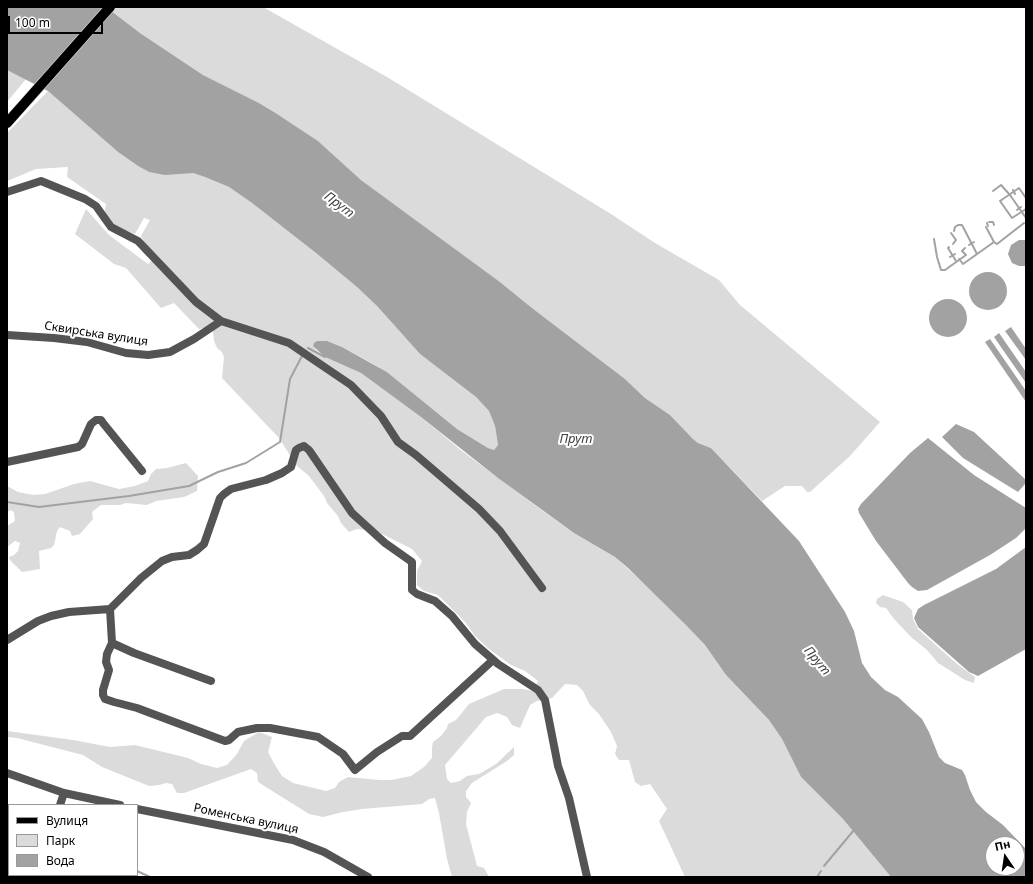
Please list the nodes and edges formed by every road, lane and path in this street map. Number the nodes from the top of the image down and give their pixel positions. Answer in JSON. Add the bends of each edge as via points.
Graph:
{"nodes":[{"id":1,"x":110,"y":7,"type":"edge"},
{"id":2,"x":7,"y":123,"type":"edge"},
{"id":3,"x":7,"y":192,"type":"edge"},
{"id":4,"x":221,"y":321,"type":"junction"},
{"id":5,"x":7,"y":334,"type":"edge"},
{"id":6,"x":7,"y":462,"type":"edge"},
{"id":7,"x":142,"y":471,"type":"dead end"},
{"id":8,"x":542,"y":588,"type":"dead end"},
{"id":9,"x":110,"y":609,"type":"junction"},
{"id":10,"x":7,"y":640,"type":"edge"},
{"id":11,"x":112,"y":643,"type":"junction"},
{"id":12,"x":493,"y":660,"type":"junction"},
{"id":13,"x":211,"y":681,"type":"dead end"},
{"id":14,"x":7,"y":773,"type":"edge"},
{"id":15,"x":64,"y":793,"type":"junction"},
{"id":16,"x":60,"y":804,"type":"edge"},
{"id":17,"x":115,"y":804,"type":"edge"},
{"id":18,"x":138,"y":809,"type":"edge"},
{"id":19,"x":368,"y":877,"type":"edge"},
{"id":20,"x":588,"y":877,"type":"edge"}],
"edges":[{"from":1,"to":2,"type":"main road"},
{"from":3,"to":4,"type":"street","via":[[41,181],[85,199],[96,206],[111,227],[138,241],[196,302]]},
{"from":4,"to":5,"type":"street","name":"Сквирська вулиця","via":[[170,352],[148,355],[126,353],[87,342]]},
{"from":4,"to":8,"type":"street","via":[[289,343],[351,385],[381,416],[398,442],[479,509],[500,531]]},
{"from":6,"to":7,"type":"street","via":[[78,447],[96,420],[104,423]]},
{"from":9,"to":10,"type":"street","via":[[51,616]]},
{"from":9,"to":11,"type":"street"},
{"from":9,"to":12,"type":"street","via":[[162,561],[189,555],[204,544],[220,498],[224,494],[231,489],[282,473],[290,467],[296,450],[304,446],[310,450],[352,513],[385,543],[412,562],[412,590],[434,601],[452,616],[475,644]]},
{"from":11,"to":12,"type":"street","via":[[107,654],[108,670],[102,695],[105,698],[225,741],[238,732],[257,728],[318,737],[343,754],[355,770],[402,736],[410,736]]},
{"from":11,"to":13,"type":"street"},
{"from":12,"to":20,"type":"street","via":[[538,690],[545,700],[558,766],[570,798]]},
{"from":14,"to":15,"type":"street"},
{"from":15,"to":16,"type":"street"},
{"from":15,"to":17,"type":"street"},
{"from":18,"to":19,"type":"street","name":"Роменська вулиця","via":[[293,840],[324,852]]}]}
